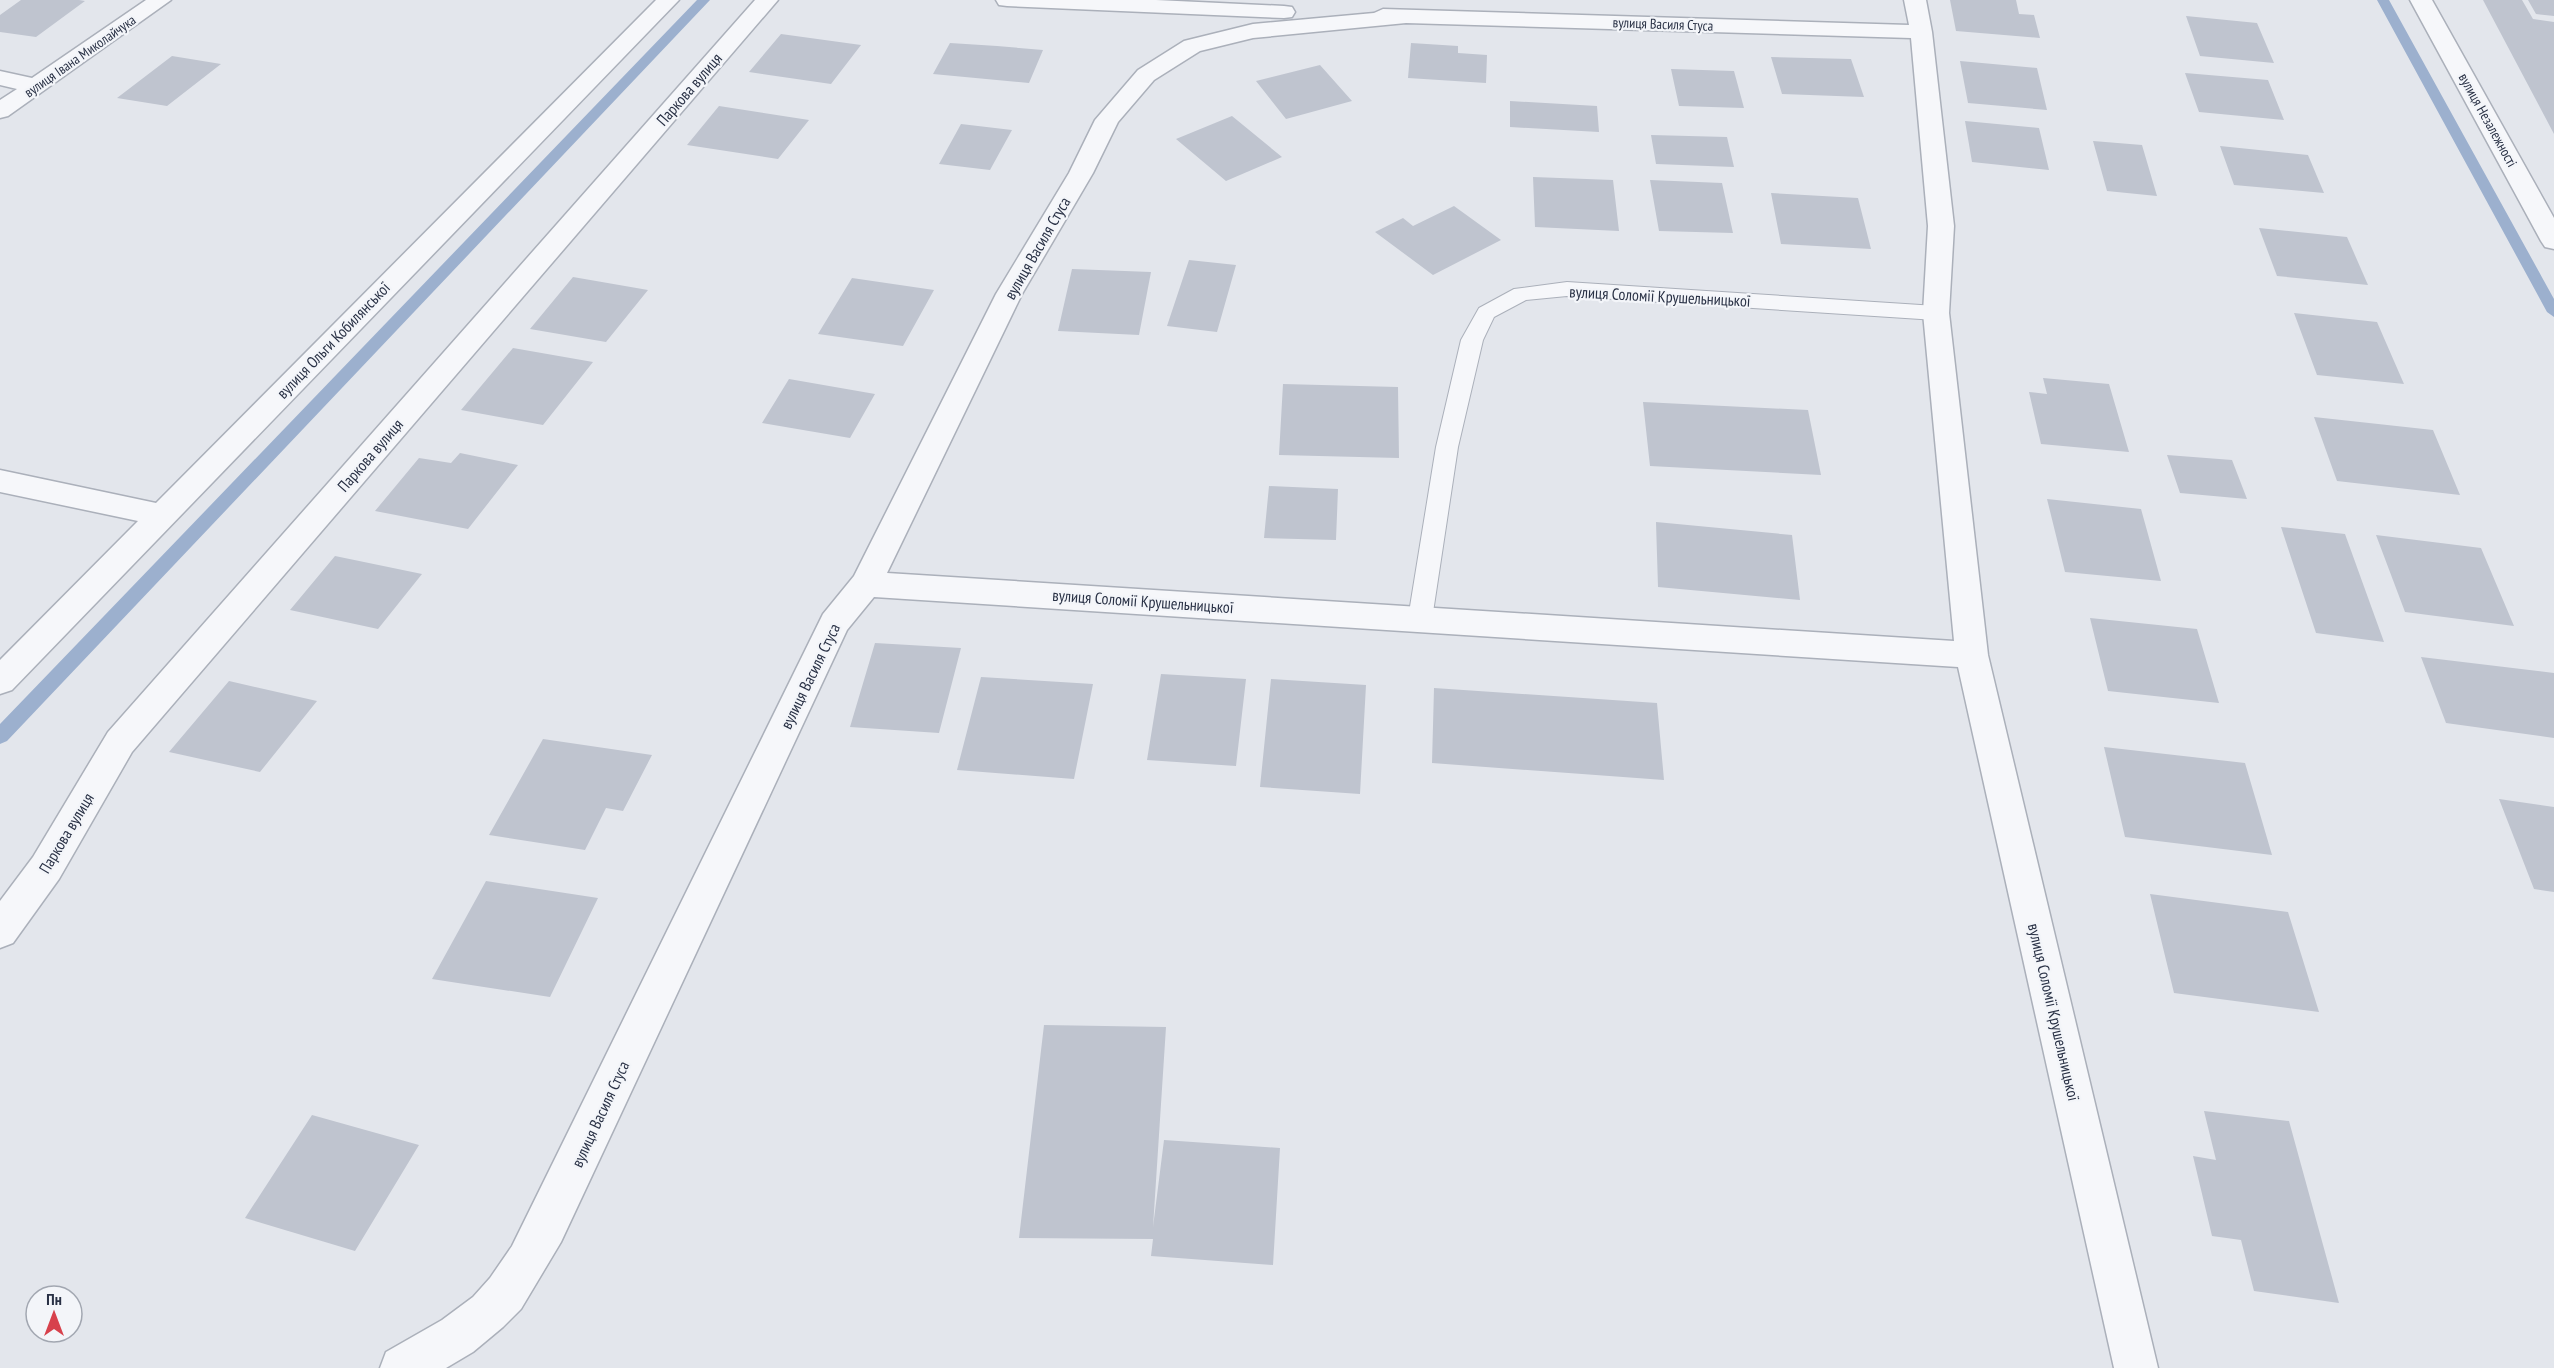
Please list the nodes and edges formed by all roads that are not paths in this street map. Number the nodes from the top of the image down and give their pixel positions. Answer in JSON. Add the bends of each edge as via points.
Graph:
{"nodes":[{"id":1,"x":160,"y":0,"type":"edge"},
{"id":2,"x":668,"y":0,"type":"edge"},
{"id":3,"x":767,"y":0,"type":"edge"},
{"id":4,"x":1007,"y":0,"type":"edge"},
{"id":5,"x":1915,"y":0,"type":"edge"},
{"id":6,"x":2421,"y":0,"type":"edge"},
{"id":7,"x":1405,"y":17,"type":"junction"},
{"id":8,"x":1921,"y":32,"type":"junction"},
{"id":9,"x":0,"y":78,"type":"edge"},
{"id":10,"x":36,"y":86,"type":"junction"},
{"id":11,"x":0,"y":111,"type":"edge"},
{"id":12,"x":2554,"y":241,"type":"edge"},
{"id":13,"x":1936,"y":314,"type":"junction"},
{"id":14,"x":0,"y":481,"type":"edge"},
{"id":15,"x":162,"y":515,"type":"junction"},
{"id":16,"x":866,"y":584,"type":"junction"},
{"id":17,"x":1420,"y":619,"type":"junction"},
{"id":18,"x":1972,"y":655,"type":"junction"},
{"id":19,"x":0,"y":681,"type":"edge"},
{"id":20,"x":0,"y":931,"type":"edge"},
{"id":21,"x":402,"y":1368,"type":"edge"},
{"id":22,"x":2136,"y":1368,"type":"edge"}],
"edges":[{"from":1,"to":10,"type":"street","name":"вулиця Івана Миколайчука"},
{"from":2,"to":15,"type":"street","name":"вулиця Ольги Кобилянської"},
{"from":3,"to":20,"type":"street","name":"Паркова вулиця","via":[[120,742],[46,868]]},
{"from":4,"to":7,"type":"street","name":"вулиця Василя Стуса"},
{"from":5,"to":8,"type":"street","name":"вулиця Соломії Крушельницької"},
{"from":6,"to":12,"type":"street","name":"вулиця Незалежності"},
{"from":7,"to":8,"type":"street","name":"вулиця Василя Стуса"},
{"from":7,"to":16,"type":"street","name":"вулиця Василя Стуса","via":[[1253,31],[1192,46],[1146,75],[1107,120],[1081,173],[1009,294]]},
{"from":8,"to":13,"type":"street","name":"вулиця Соломії Крушельницької","via":[[1941,226]]},
{"from":9,"to":10,"type":"street"},
{"from":10,"to":11,"type":"street","name":"вулиця Івана Миколайчука"},
{"from":13,"to":17,"type":"lane","name":"вулиця Соломії Крушельницької","via":[[1567,289],[1521,294],[1486,313],[1472,340],[1447,447]]},
{"from":13,"to":18,"type":"street","name":"вулиця Соломії Крушельницької"},
{"from":14,"to":15,"type":"street"},
{"from":15,"to":19,"type":"street","name":"вулиця Ольги Кобилянської"},
{"from":16,"to":17,"type":"street","name":"вулиця Соломії Крушельницької"},
{"from":16,"to":21,"type":"street","name":"вулиця Василя Стуса","via":[[834,623],[546,1227],[519,1275],[490,1311],[448,1343]]},
{"from":17,"to":18,"type":"street","name":"вулиця Соломії Крушельницької"},
{"from":18,"to":22,"type":"street","name":"вулиця Соломії Крушельницької"}]}
